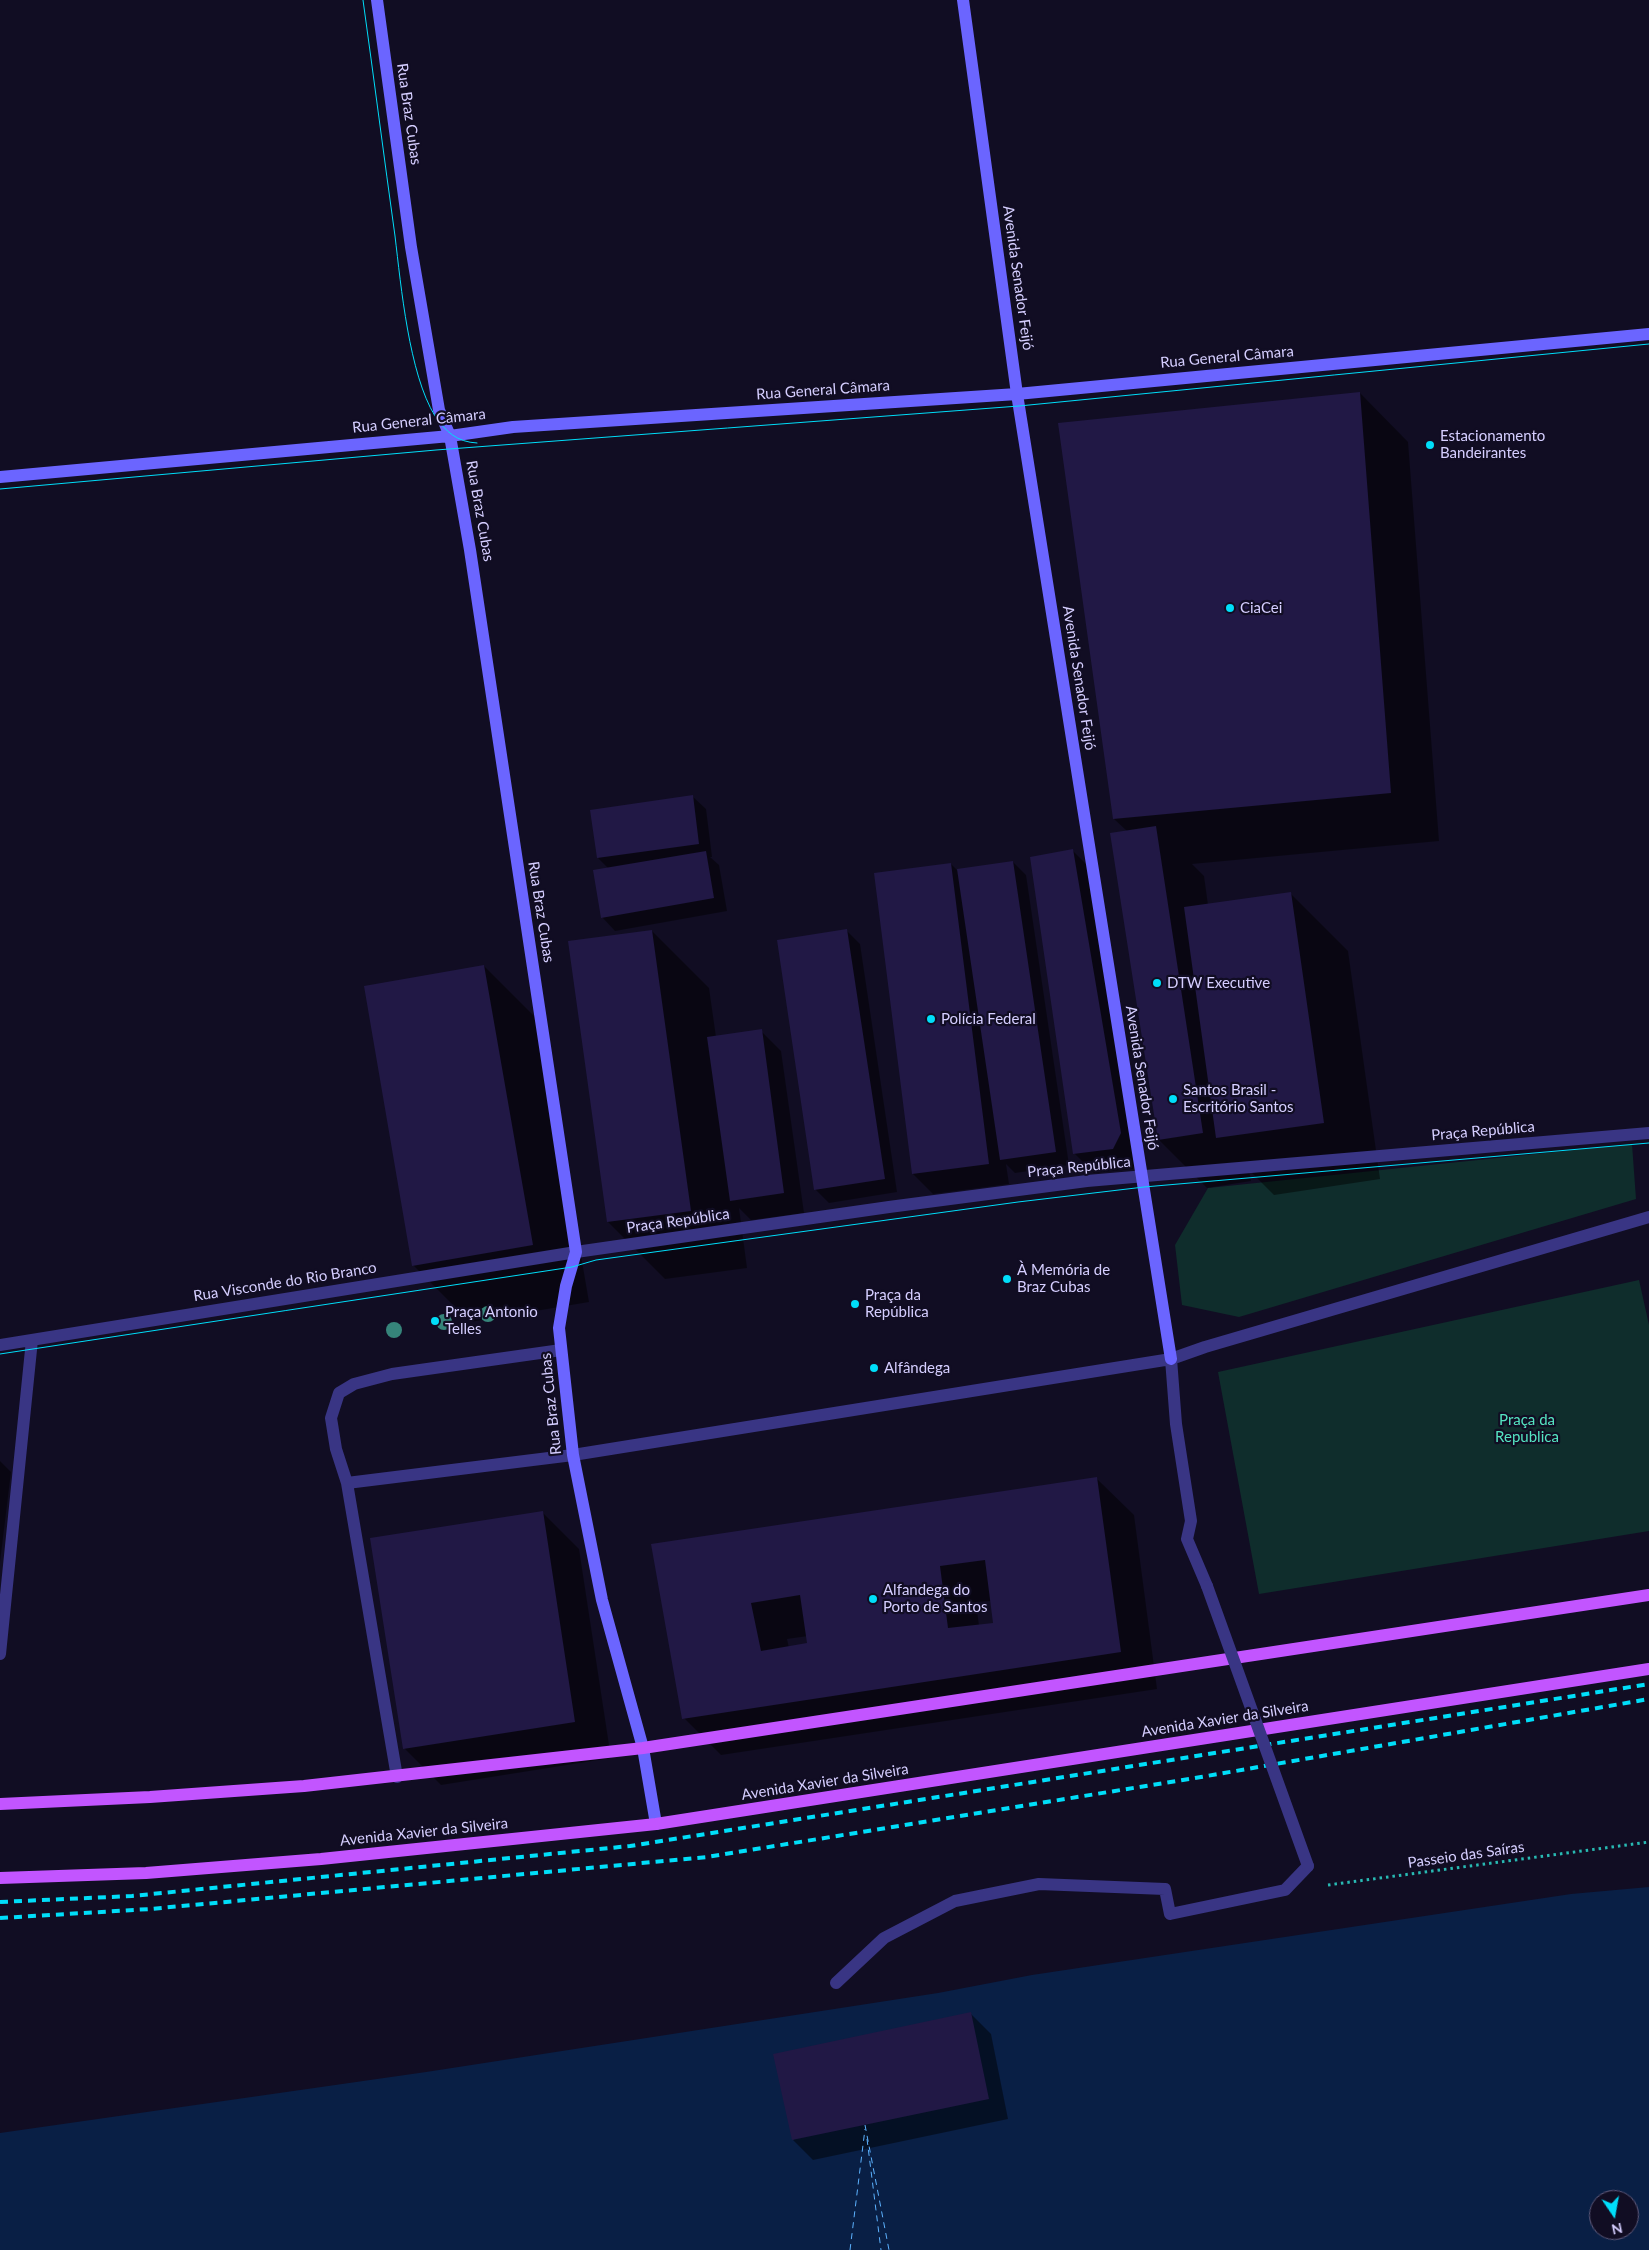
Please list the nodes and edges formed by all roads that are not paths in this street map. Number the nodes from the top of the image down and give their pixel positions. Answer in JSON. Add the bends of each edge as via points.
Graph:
{"nodes":[{"id":1,"x":377,"y":0,"type":"edge"},
{"id":2,"x":963,"y":0,"type":"edge"},
{"id":3,"x":1649,"y":334,"type":"edge"},
{"id":4,"x":1017,"y":394,"type":"junction"},
{"id":5,"x":450,"y":436,"type":"junction"},
{"id":6,"x":0,"y":477,"type":"edge"},
{"id":7,"x":1649,"y":1132,"type":"edge"},
{"id":8,"x":1141,"y":1176,"type":"junction"},
{"id":9,"x":1649,"y":1217,"type":"edge"},
{"id":10,"x":576,"y":1252,"type":"junction"},
{"id":11,"x":32,"y":1340,"type":"junction"},
{"id":12,"x":0,"y":1345,"type":"edge"},
{"id":13,"x":561,"y":1350,"type":"junction"},
{"id":14,"x":1171,"y":1359,"type":"junction"},
{"id":15,"x":573,"y":1455,"type":"junction"},
{"id":16,"x":347,"y":1483,"type":"junction"},
{"id":17,"x":1649,"y":1594,"type":"edge"},
{"id":18,"x":0,"y":1654,"type":"edge"},
{"id":19,"x":1649,"y":1669,"type":"edge"},
{"id":20,"x":643,"y":1748,"type":"junction"},
{"id":21,"x":397,"y":1777,"type":"junction"},
{"id":22,"x":0,"y":1804,"type":"edge"},
{"id":23,"x":656,"y":1824,"type":"junction"},
{"id":24,"x":0,"y":1878,"type":"edge"},
{"id":25,"x":836,"y":1983,"type":"dead end"}],
"edges":[{"from":1,"to":5,"type":"street","name":"Rua Braz Cubas","via":[[410,246],[439,410]]},
{"from":2,"to":4,"type":"street","name":"Avenida Senador Feijó"},
{"from":3,"to":4,"type":"street","name":"Rua General Câmara"},
{"from":4,"to":5,"type":"street","name":"Rua General Câmara","via":[[513,427]]},
{"from":4,"to":8,"type":"street","name":"Avenida Senador Feijó"},
{"from":5,"to":6,"type":"street","name":"Rua General Câmara"},
{"from":5,"to":10,"type":"street","name":"Rua Braz Cubas"},
{"from":7,"to":8,"type":"street","name":"Praça República"},
{"from":8,"to":10,"type":"street","name":"Praça República","via":[[899,1206]]},
{"from":8,"to":14,"type":"street","name":"Avenida Senador Feijó"},
{"from":9,"to":14,"type":"street"},
{"from":10,"to":11,"type":"street","name":"Rua Visconde do Rio Branco"},
{"from":10,"to":13,"type":"street","name":"Rua Braz Cubas","via":[[562,1306]]},
{"from":11,"to":12,"type":"street","name":"Rua Visconde do Rio Branco"},
{"from":11,"to":18,"type":"street"},
{"from":13,"to":15,"type":"street","name":"Rua Braz Cubas"},
{"from":13,"to":16,"type":"street","via":[[392,1374],[354,1384],[339,1393],[331,1418],[336,1449]]},
{"from":14,"to":15,"type":"street"},
{"from":14,"to":25,"type":"street","bridge":true,"via":[[1176,1424],[1192,1521],[1187,1539],[1308,1866],[1285,1890],[1170,1914],[1165,1889],[1038,1884],[955,1901],[884,1938]]},
{"from":15,"to":16,"type":"street"},
{"from":15,"to":20,"type":"street","name":"Rua Braz Cubas","via":[[602,1600]]},
{"from":16,"to":21,"type":"street"},
{"from":17,"to":20,"type":"main road"},
{"from":19,"to":23,"type":"main road","name":"Avenida Xavier da Silveira"},
{"from":20,"to":21,"type":"main road"},
{"from":20,"to":23,"type":"street","name":"Rua Braz Cubas"},
{"from":21,"to":22,"type":"main road","via":[[159,1797]]},
{"from":23,"to":24,"type":"main road","name":"Avenida Xavier da Silveira","via":[[321,1859],[146,1873]]}]}
